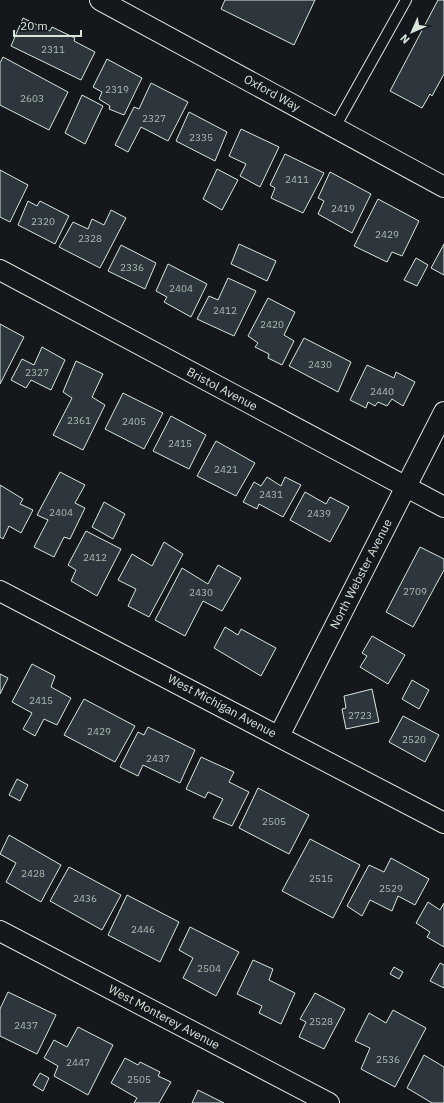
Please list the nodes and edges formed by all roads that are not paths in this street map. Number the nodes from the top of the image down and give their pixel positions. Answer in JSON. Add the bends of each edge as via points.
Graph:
{"nodes":[{"id":1,"x":100,"y":0,"type":"edge"},
{"id":2,"x":406,"y":0,"type":"edge"},
{"id":3,"x":335,"y":127,"type":"junction"},
{"id":4,"x":444,"y":187,"type":"edge"},
{"id":5,"x":0,"y":270,"type":"edge"},
{"id":6,"x":444,"y":412,"type":"edge"},
{"id":7,"x":406,"y":486,"type":"junction"},
{"id":8,"x":444,"y":507,"type":"edge"},
{"id":9,"x":0,"y":591,"type":"edge"},
{"id":10,"x":279,"y":736,"type":"junction"},
{"id":11,"x":444,"y":823,"type":"edge"},
{"id":12,"x":0,"y":931,"type":"edge"},
{"id":13,"x":329,"y":1103,"type":"edge"}],
"edges":[{"from":1,"to":3,"type":"street","name":"Oxford Way"},
{"from":2,"to":3,"type":"lane"},
{"from":3,"to":4,"type":"street","name":"Oxford Way"},
{"from":5,"to":7,"type":"street","name":"Bristol Avenue"},
{"from":6,"to":7,"type":"street","name":"North Webster Avenue"},
{"from":7,"to":8,"type":"street","name":"Bristol Avenue"},
{"from":7,"to":10,"type":"street","name":"North Webster Avenue"},
{"from":9,"to":10,"type":"street","name":"West Michigan Avenue"},
{"from":10,"to":11,"type":"street","name":"West Michigan Avenue"},
{"from":12,"to":13,"type":"street","name":"West Monterey Avenue"}]}
